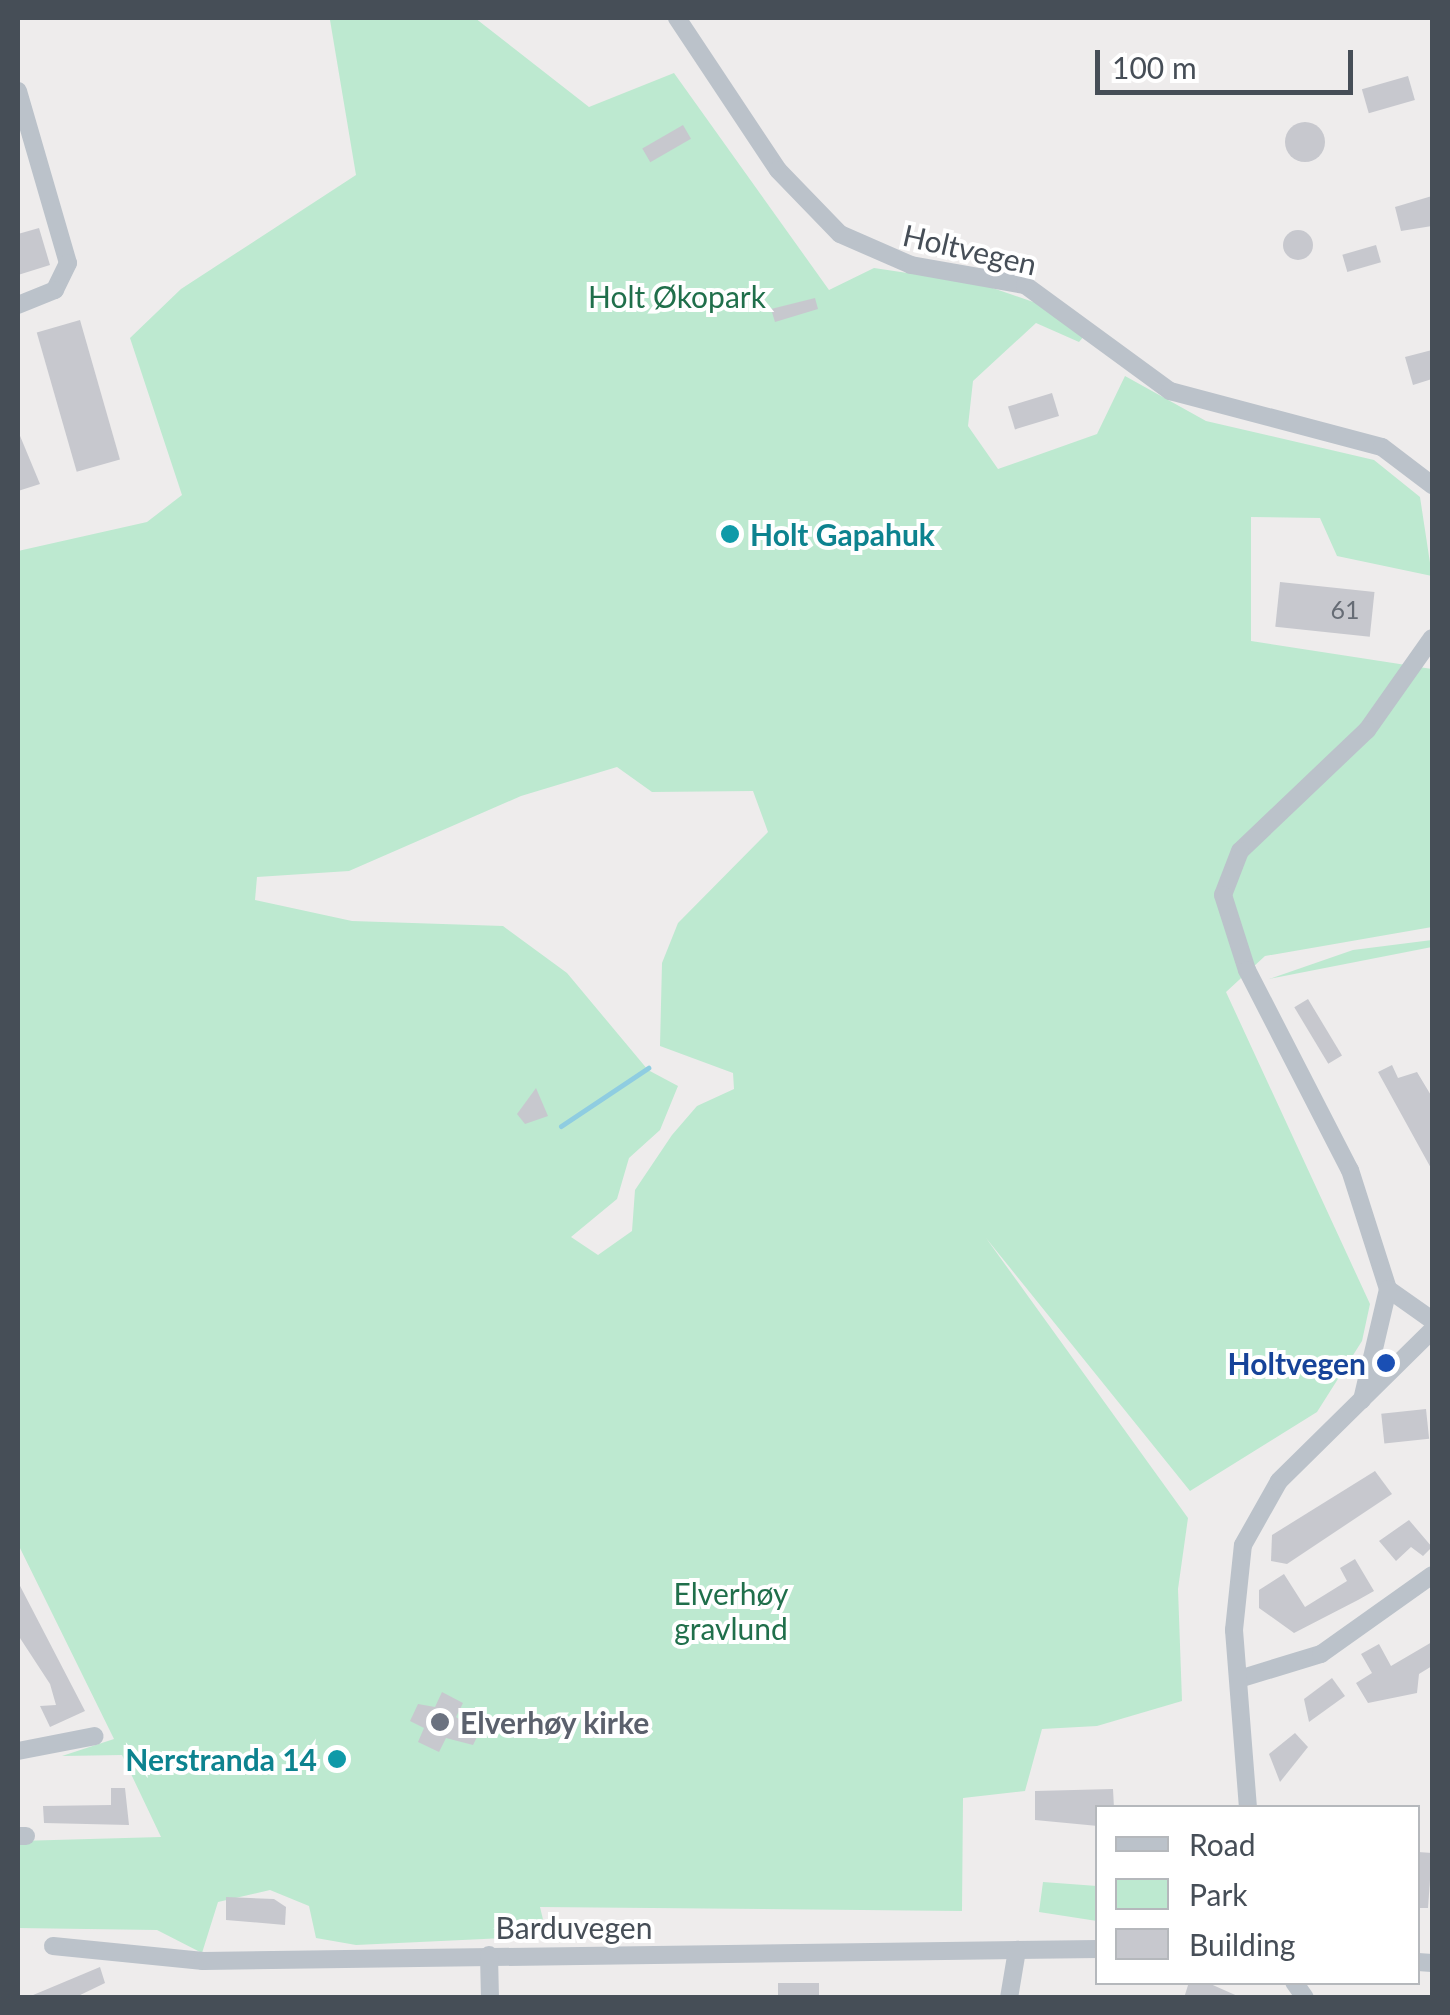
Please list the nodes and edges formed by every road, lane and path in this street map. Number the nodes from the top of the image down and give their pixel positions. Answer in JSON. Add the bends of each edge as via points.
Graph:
{"nodes":[{"id":1,"x":678,"y":18,"type":"edge"},
{"id":2,"x":18,"y":91,"type":"edge"},
{"id":3,"x":18,"y":306,"type":"edge"},
{"id":4,"x":1432,"y":485,"type":"edge"},
{"id":5,"x":1432,"y":638,"type":"edge"},
{"id":6,"x":1388,"y":1289,"type":"junction"},
{"id":7,"x":1432,"y":1320,"type":"edge"},
{"id":8,"x":1432,"y":1330,"type":"edge"},
{"id":9,"x":1362,"y":1400,"type":"junction"},
{"id":10,"x":1432,"y":1574,"type":"edge"},
{"id":11,"x":1239,"y":1679,"type":"junction"},
{"id":12,"x":95,"y":1736,"type":"dead end"},
{"id":13,"x":18,"y":1751,"type":"edge"},
{"id":14,"x":1248,"y":1805,"type":"edge"},
{"id":15,"x":52,"y":1946,"type":"dead end"},
{"id":16,"x":1095,"y":1949,"type":"edge"},
{"id":17,"x":1016,"y":1950,"type":"junction"},
{"id":18,"x":489,"y":1954,"type":"junction"},
{"id":19,"x":490,"y":1998,"type":"edge"},
{"id":20,"x":1008,"y":1998,"type":"edge"}],
"edges":[{"from":1,"to":4,"type":"street","name":"Holtvegen","via":[[778,170],[840,234],[911,265],[1025,286],[1170,390],[1382,447]]},
{"from":2,"to":3,"type":"street","via":[[68,263],[54,290]]},
{"from":5,"to":6,"type":"street","via":[[1368,730],[1240,852],[1223,895],[1247,970],[1350,1170]]},
{"from":6,"to":7,"type":"street"},
{"from":6,"to":9,"type":"street"},
{"from":8,"to":9,"type":"street"},
{"from":9,"to":11,"type":"street","via":[[1279,1481],[1249,1529],[1233,1603]]},
{"from":10,"to":11,"type":"street","via":[[1321,1654]]},
{"from":11,"to":14,"type":"street"},
{"from":12,"to":13,"type":"street"},
{"from":15,"to":18,"type":"street","name":"Barduvegen","via":[[187,1961]]},
{"from":16,"to":17,"type":"street","name":"Barduvegen"},
{"from":17,"to":18,"type":"street","name":"Barduvegen"},
{"from":17,"to":20,"type":"street"},
{"from":18,"to":19,"type":"street"}]}
